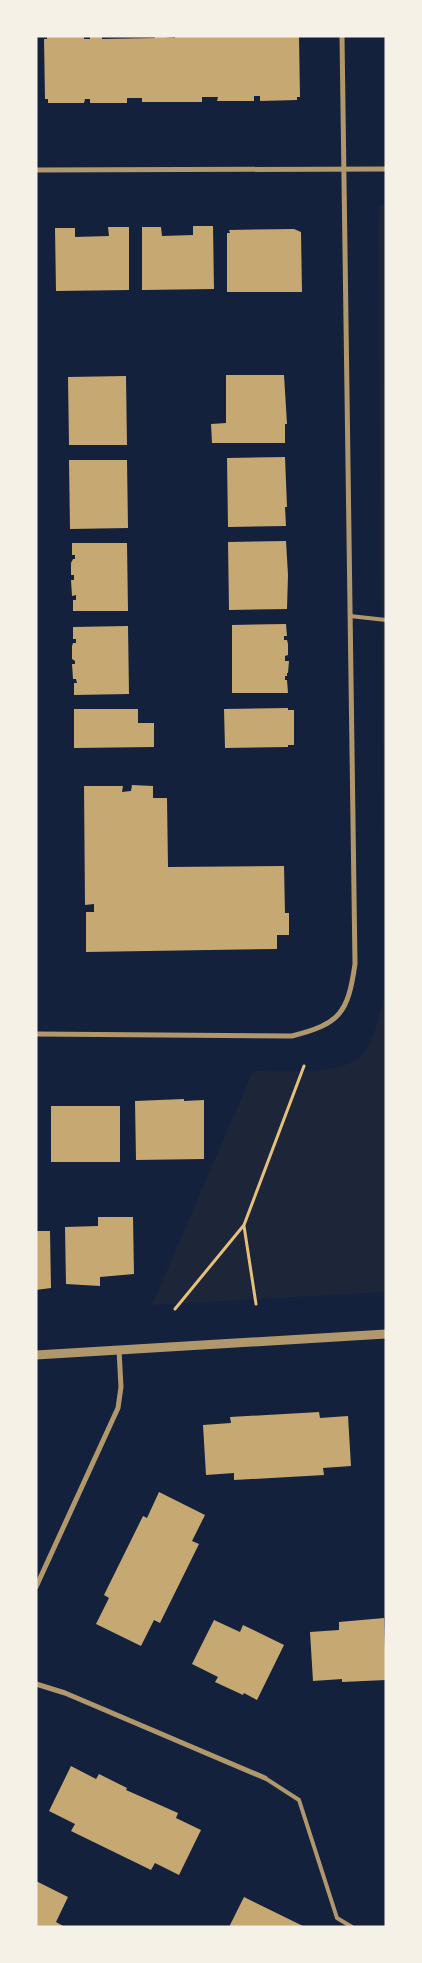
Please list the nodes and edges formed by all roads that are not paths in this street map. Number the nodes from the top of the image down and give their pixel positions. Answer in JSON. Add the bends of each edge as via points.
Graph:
{"nodes":[{"id":1,"x":342,"y":36,"type":"edge"},
{"id":2,"x":344,"y":169,"type":"junction"},
{"id":3,"x":386,"y":169,"type":"edge"},
{"id":4,"x":36,"y":170,"type":"edge"},
{"id":5,"x":350,"y":616,"type":"junction"},
{"id":6,"x":386,"y":620,"type":"edge"},
{"id":7,"x":36,"y":1034,"type":"edge"},
{"id":8,"x":386,"y":1334,"type":"edge"},
{"id":9,"x":119,"y":1350,"type":"junction"},
{"id":10,"x":36,"y":1355,"type":"edge"},
{"id":11,"x":36,"y":1588,"type":"edge"},
{"id":12,"x":36,"y":1684,"type":"edge"},
{"id":13,"x":266,"y":1778,"type":"joint"},
{"id":14,"x":352,"y":1927,"type":"edge"}],
"edges":[{"from":1,"to":2,"type":"street"},
{"from":2,"to":3,"type":"street"},
{"from":2,"to":4,"type":"street"},
{"from":2,"to":5,"type":"street"},
{"from":5,"to":6,"type":"lane"},
{"from":5,"to":7,"type":"street","via":[[355,964],[351,990],[339,1016],[317,1030],[292,1036]]},
{"from":8,"to":9,"type":"street"},
{"from":9,"to":10,"type":"street"},
{"from":9,"to":11,"type":"street","via":[[121,1388],[118,1408]]},
{"from":12,"to":13,"type":"street"},
{"from":13,"to":14,"type":"lane","via":[[299,1800],[338,1918]]}]}
